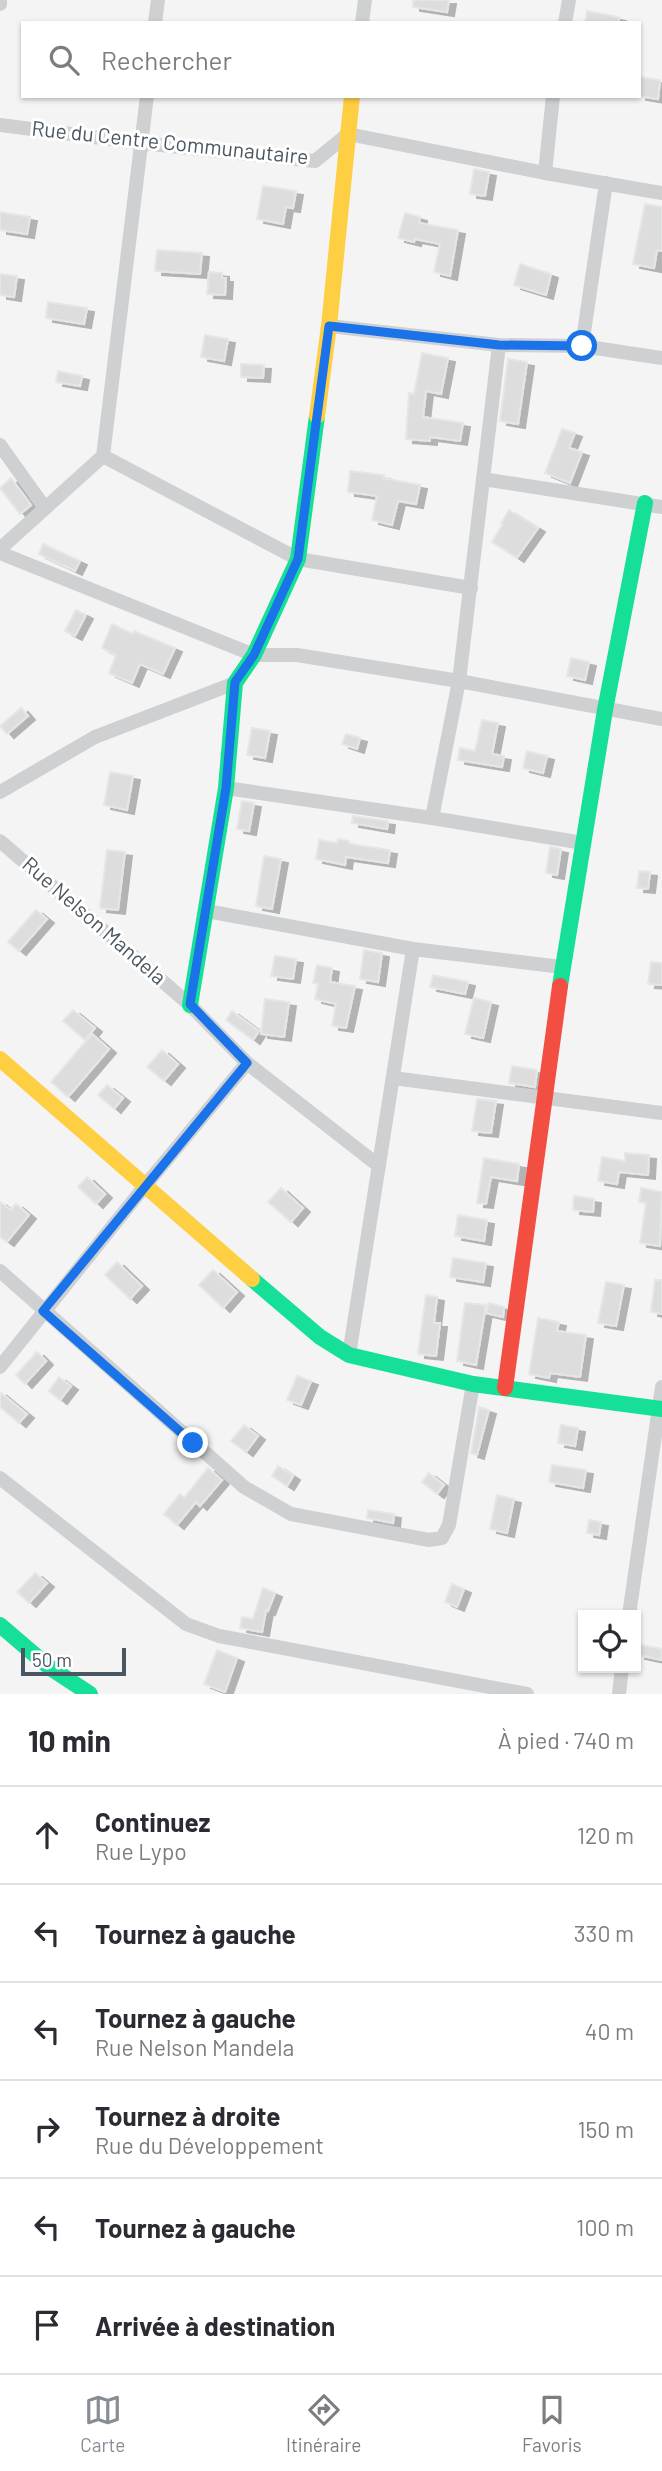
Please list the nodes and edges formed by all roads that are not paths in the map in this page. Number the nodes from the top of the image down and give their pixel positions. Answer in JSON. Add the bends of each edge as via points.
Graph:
{"nodes":[{"id":1,"x":158,"y":0,"type":"edge"},
{"id":2,"x":365,"y":0,"type":"edge"},
{"id":3,"x":569,"y":0,"type":"edge"},
{"id":4,"x":155,"y":21,"type":"edge"},
{"id":5,"x":362,"y":21,"type":"edge"},
{"id":6,"x":565,"y":21,"type":"edge"},
{"id":7,"x":147,"y":98,"type":"edge"},
{"id":8,"x":352,"y":98,"type":"edge"},
{"id":9,"x":553,"y":98,"type":"edge"},
{"id":10,"x":0,"y":125,"type":"edge"},
{"id":11,"x":348,"y":134,"type":"junction"},
{"id":12,"x":141,"y":143,"type":"junction"},
{"id":13,"x":545,"y":173,"type":"junction"},
{"id":14,"x":606,"y":183,"type":"junction"},
{"id":15,"x":662,"y":193,"type":"edge"},
{"id":16,"x":329,"y":326,"type":"junction"},
{"id":17,"x":499,"y":345,"type":"junction"},
{"id":18,"x":582,"y":346,"type":"junction"},
{"id":19,"x":662,"y":358,"type":"edge"},
{"id":20,"x":0,"y":445,"type":"edge"},
{"id":21,"x":103,"y":456,"type":"junction"},
{"id":22,"x":483,"y":479,"type":"junction"},
{"id":23,"x":645,"y":503,"type":"junction"},
{"id":24,"x":662,"y":507,"type":"edge"},
{"id":25,"x":45,"y":508,"type":"junction"},
{"id":26,"x":0,"y":551,"type":"edge"},
{"id":27,"x":298,"y":559,"type":"junction"},
{"id":28,"x":471,"y":588,"type":"junction"},
{"id":29,"x":254,"y":655,"type":"junction"},
{"id":30,"x":458,"y":681,"type":"junction"},
{"id":31,"x":235,"y":682,"type":"junction"},
{"id":32,"x":605,"y":710,"type":"junction"},
{"id":33,"x":662,"y":719,"type":"edge"},
{"id":34,"x":226,"y":788,"type":"junction"},
{"id":35,"x":0,"y":792,"type":"edge"},
{"id":36,"x":432,"y":817,"type":"junction"},
{"id":37,"x":0,"y":841,"type":"edge"},
{"id":38,"x":583,"y":843,"type":"junction"},
{"id":39,"x":207,"y":911,"type":"junction"},
{"id":40,"x":413,"y":949,"type":"junction"},
{"id":41,"x":562,"y":967,"type":"junction"},
{"id":42,"x":190,"y":1004,"type":"junction"},
{"id":43,"x":0,"y":1059,"type":"edge"},
{"id":44,"x":247,"y":1063,"type":"junction"},
{"id":45,"x":393,"y":1079,"type":"junction"},
{"id":46,"x":546,"y":1098,"type":"junction"},
{"id":47,"x":662,"y":1113,"type":"edge"},
{"id":48,"x":379,"y":1166,"type":"junction"},
{"id":49,"x":144,"y":1187,"type":"junction"},
{"id":50,"x":0,"y":1271,"type":"edge"},
{"id":51,"x":43,"y":1311,"type":"junction"},
{"id":52,"x":349,"y":1355,"type":"junction"},
{"id":53,"x":0,"y":1367,"type":"edge"},
{"id":54,"x":473,"y":1384,"type":"junction"},
{"id":55,"x":662,"y":1387,"type":"edge"},
{"id":56,"x":505,"y":1388,"type":"junction"},
{"id":57,"x":660,"y":1409,"type":"edge"},
{"id":58,"x":0,"y":1478,"type":"edge"},
{"id":59,"x":630,"y":1610,"type":"edge"},
{"id":60,"x":0,"y":1625,"type":"edge"},
{"id":61,"x":621,"y":1673,"type":"edge"},
{"id":62,"x":90,"y":1694,"type":"edge"},
{"id":63,"x":527,"y":1694,"type":"edge"},
{"id":64,"x":618,"y":1694,"type":"edge"}],
"edges":[{"from":1,"to":4,"type":"street"},
{"from":2,"to":5,"type":"street"},
{"from":3,"to":6,"type":"street"},
{"from":7,"to":12,"type":"street"},
{"from":8,"to":11,"type":"street"},
{"from":9,"to":13,"type":"street"},
{"from":10,"to":12,"type":"street","name":"Rue du Centre Communautaire"},
{"from":11,"to":12,"type":"street","name":"Rue du Centre Communautaire","via":[[315,161]]},
{"from":11,"to":13,"type":"street"},
{"from":11,"to":16,"type":"street"},
{"from":12,"to":21,"type":"street"},
{"from":13,"to":14,"type":"street"},
{"from":14,"to":15,"type":"street"},
{"from":14,"to":18,"type":"street"},
{"from":16,"to":17,"type":"street"},
{"from":16,"to":27,"type":"street"},
{"from":17,"to":18,"type":"street"},
{"from":17,"to":22,"type":"street"},
{"from":18,"to":19,"type":"street"},
{"from":20,"to":25,"type":"street"},
{"from":21,"to":25,"type":"street"},
{"from":21,"to":27,"type":"street"},
{"from":22,"to":23,"type":"street"},
{"from":22,"to":28,"type":"street"},
{"from":23,"to":24,"type":"street"},
{"from":23,"to":32,"type":"street"},
{"from":25,"to":26,"type":"street"},
{"from":26,"to":29,"type":"street"},
{"from":27,"to":28,"type":"street"},
{"from":27,"to":29,"type":"street"},
{"from":28,"to":30,"type":"street"},
{"from":29,"to":30,"type":"street","via":[[297,655]]},
{"from":29,"to":31,"type":"street"},
{"from":30,"to":32,"type":"street"},
{"from":30,"to":36,"type":"street"},
{"from":31,"to":34,"type":"street"},
{"from":31,"to":35,"type":"street","via":[[95,737]]},
{"from":32,"to":33,"type":"street"},
{"from":32,"to":38,"type":"street"},
{"from":34,"to":36,"type":"street"},
{"from":34,"to":39,"type":"street"},
{"from":36,"to":38,"type":"street"},
{"from":37,"to":42,"type":"street","name":"Rue Nelson Mandela"},
{"from":38,"to":41,"type":"street"},
{"from":39,"to":40,"type":"street"},
{"from":39,"to":42,"type":"street"},
{"from":40,"to":41,"type":"street"},
{"from":40,"to":45,"type":"street"},
{"from":41,"to":46,"type":"street"},
{"from":42,"to":44,"type":"street","name":"Rue Nelson Mandela"},
{"from":43,"to":49,"type":"street"},
{"from":44,"to":48,"type":"street","name":"Rue Nelson Mandela"},
{"from":44,"to":49,"type":"street"},
{"from":45,"to":46,"type":"street"},
{"from":45,"to":48,"type":"street"},
{"from":46,"to":47,"type":"street"},
{"from":46,"to":56,"type":"street"},
{"from":48,"to":52,"type":"street"},
{"from":49,"to":51,"type":"street"},
{"from":49,"to":52,"type":"street","via":[[320,1337]]},
{"from":50,"to":51,"type":"street"},
{"from":51,"to":53,"type":"street"},
{"from":51,"to":54,"type":"street","via":[[244,1487],[291,1514],[429,1540],[442,1538],[449,1525]]},
{"from":52,"to":54,"type":"street"},
{"from":54,"to":56,"type":"street"},
{"from":55,"to":57,"type":"street"},
{"from":56,"to":57,"type":"street"},
{"from":57,"to":59,"type":"street"},
{"from":58,"to":63,"type":"street","via":[[186,1624],[219,1636]]},
{"from":60,"to":62,"type":"street","via":[[49,1667]]},
{"from":61,"to":64,"type":"street"}]}
